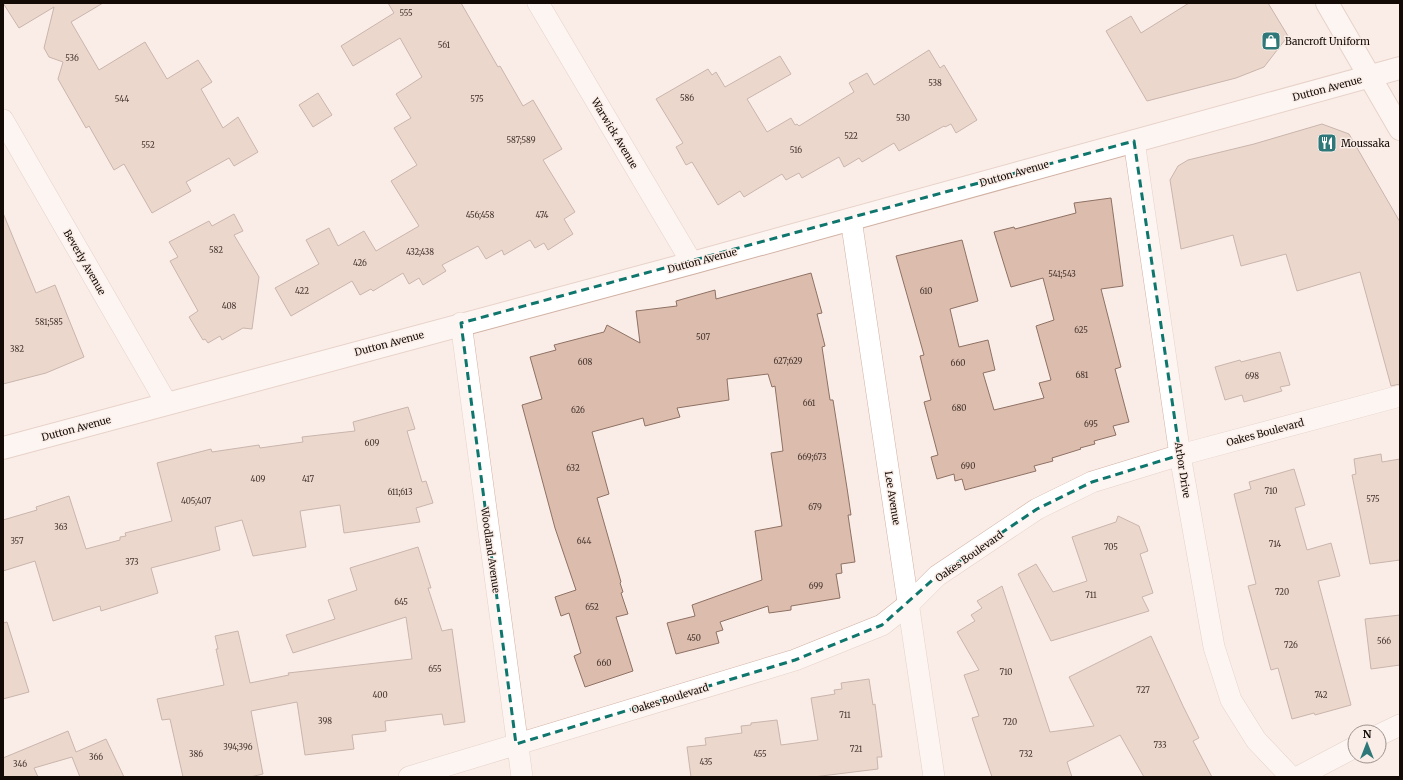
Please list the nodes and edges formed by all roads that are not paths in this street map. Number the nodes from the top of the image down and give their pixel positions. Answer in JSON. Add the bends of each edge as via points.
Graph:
{"nodes":[{"id":1,"x":538,"y":3,"type":"edge"},
{"id":2,"x":1327,"y":3,"type":"edge"},
{"id":3,"x":1400,"y":68,"type":"edge"},
{"id":4,"x":1370,"y":76,"type":"junction"},
{"id":5,"x":3,"y":120,"type":"edge"},
{"id":6,"x":1400,"y":129,"type":"edge"},
{"id":7,"x":1134,"y":141,"type":"junction"},
{"id":8,"x":851,"y":219,"type":"junction"},
{"id":9,"x":692,"y":263,"type":"junction"},
{"id":10,"x":461,"y":323,"type":"junction"},
{"id":11,"x":1400,"y":396,"type":"edge"},
{"id":12,"x":167,"y":404,"type":"junction"},
{"id":13,"x":3,"y":448,"type":"edge"},
{"id":14,"x":1180,"y":455,"type":"junction"},
{"id":15,"x":910,"y":604,"type":"junction"},
{"id":16,"x":1400,"y":724,"type":"edge"},
{"id":17,"x":1387,"y":731,"type":"edge"},
{"id":18,"x":516,"y":744,"type":"junction"},
{"id":19,"x":1347,"y":751,"type":"edge"},
{"id":20,"x":409,"y":777,"type":"edge"},
{"id":21,"x":522,"y":777,"type":"edge"},
{"id":22,"x":934,"y":777,"type":"edge"},
{"id":23,"x":1291,"y":777,"type":"edge"},
{"id":24,"x":1298,"y":777,"type":"edge"}],
"edges":[{"from":1,"to":9,"type":"street","name":"Warwick Avenue"},
{"from":2,"to":4,"type":"street"},
{"from":3,"to":4,"type":"street","name":"Dutton Avenue"},
{"from":4,"to":6,"type":"street"},
{"from":4,"to":7,"type":"street","name":"Dutton Avenue"},
{"from":5,"to":12,"type":"street","name":"Beverly Avenue"},
{"from":7,"to":8,"type":"street","name":"Dutton Avenue"},
{"from":7,"to":14,"type":"street","name":"Arbor Drive"},
{"from":8,"to":9,"type":"street","name":"Dutton Avenue"},
{"from":8,"to":15,"type":"street","name":"Lee Avenue"},
{"from":9,"to":10,"type":"street","name":"Dutton Avenue"},
{"from":10,"to":12,"type":"street","name":"Dutton Avenue"},
{"from":10,"to":18,"type":"street","name":"Woodland Avenue"},
{"from":11,"to":14,"type":"street","name":"Oakes Boulevard"},
{"from":12,"to":13,"type":"street","name":"Dutton Avenue"},
{"from":14,"to":15,"type":"street","name":"Oakes Boulevard","via":[[1092,482],[1037,509],[937,576]]},
{"from":14,"to":23,"type":"street","name":"Arbor Drive","via":[[1214,647],[1231,700],[1256,740]]},
{"from":15,"to":18,"type":"street","name":"Oakes Boulevard","via":[[882,625],[794,660]]},
{"from":15,"to":22,"type":"street","name":"Lee Avenue"},
{"from":16,"to":17,"type":"street"},
{"from":18,"to":20,"type":"street","name":"Oakes Boulevard"},
{"from":18,"to":21,"type":"street","name":"Woodland Avenue"},
{"from":19,"to":24,"type":"street"}]}
